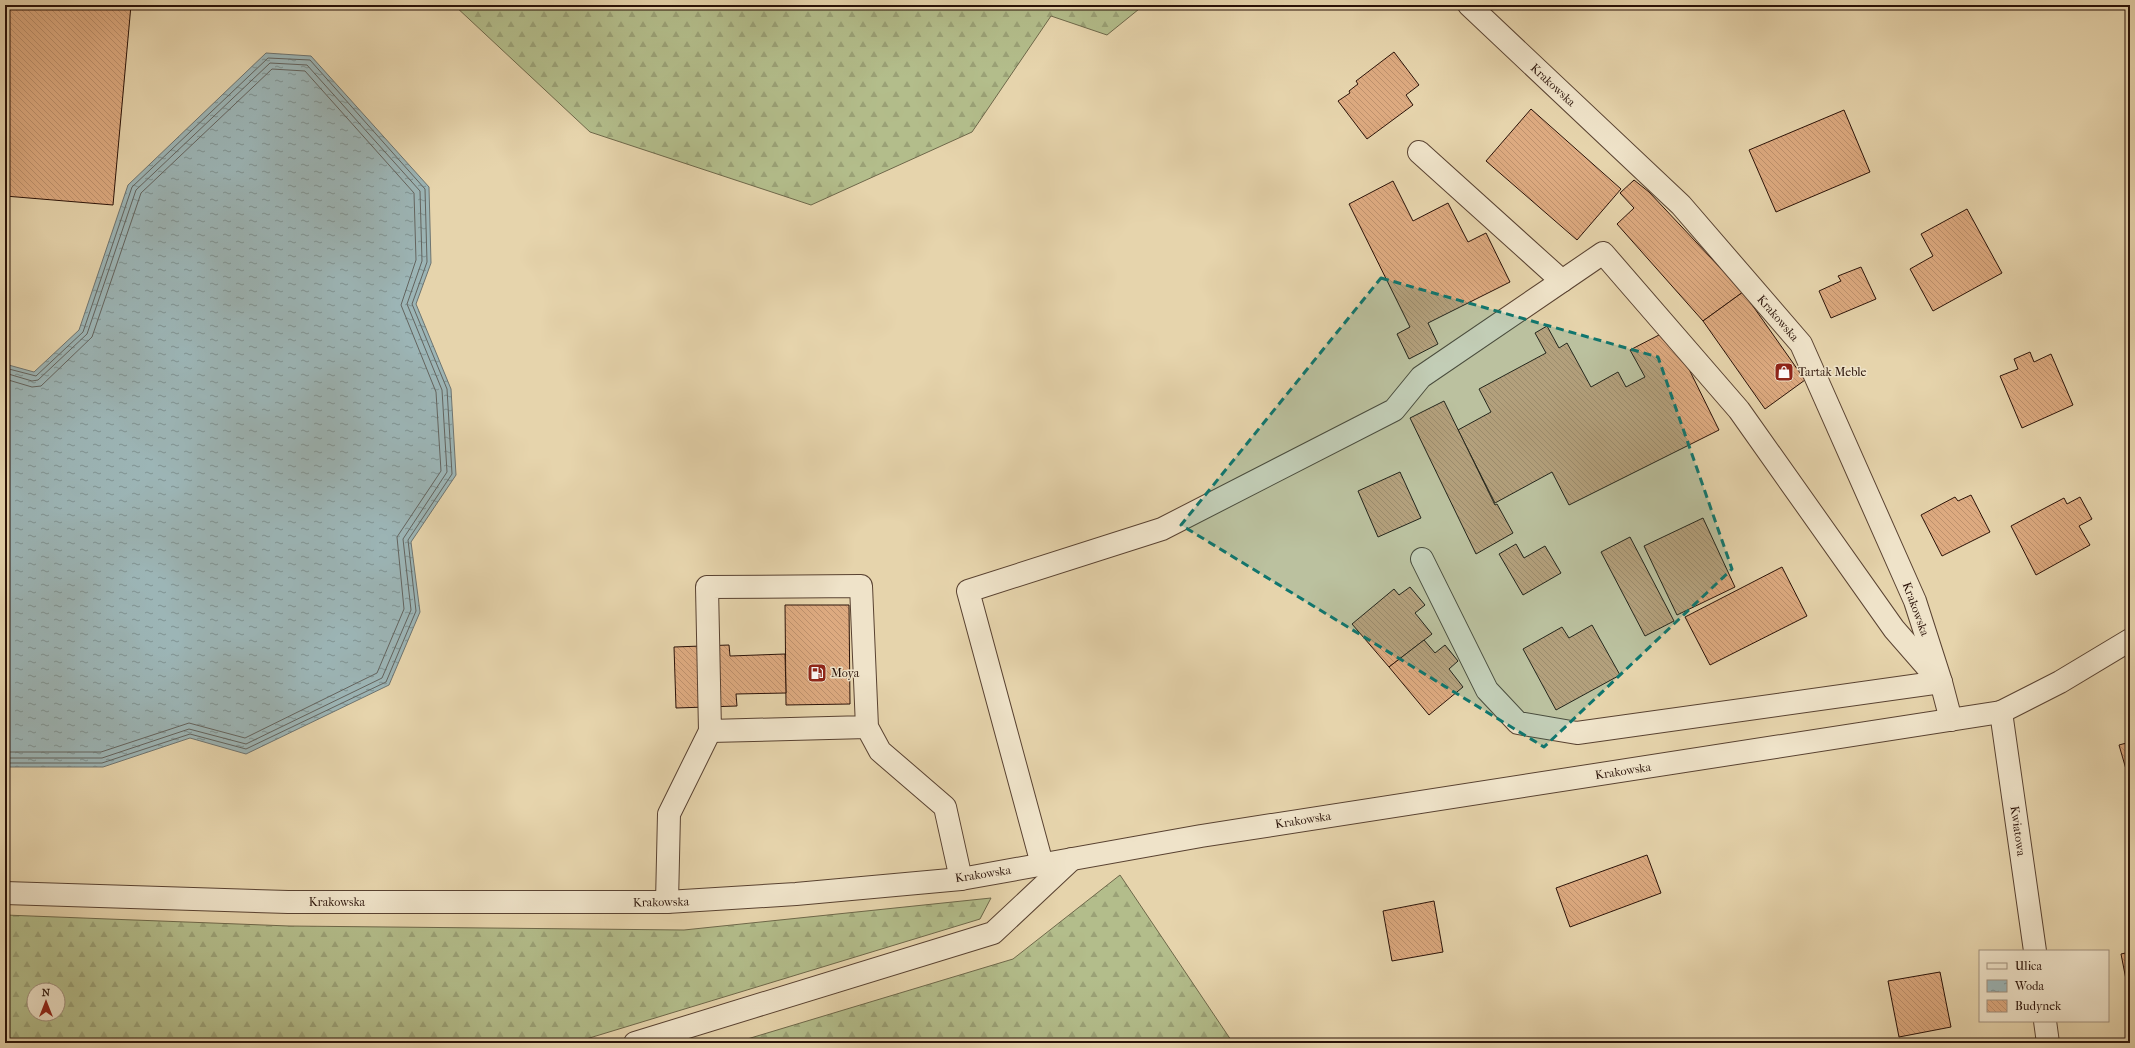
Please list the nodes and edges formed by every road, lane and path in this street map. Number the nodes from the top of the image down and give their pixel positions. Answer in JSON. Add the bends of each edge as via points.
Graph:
{"nodes":[{"id":1,"x":1469,"y":5,"type":"edge"},
{"id":2,"x":1419,"y":152,"type":"dead end"},
{"id":3,"x":1562,"y":281,"type":"junction"},
{"id":4,"x":1422,"y":559,"type":"dead end"},
{"id":5,"x":2130,"y":640,"type":"edge"},
{"id":6,"x":1941,"y":682,"type":"junction"},
{"id":7,"x":2001,"y":712,"type":"junction"},
{"id":8,"x":1951,"y":720,"type":"junction"},
{"id":9,"x":867,"y":727,"type":"junction"},
{"id":10,"x":710,"y":731,"type":"junction"},
{"id":11,"x":1072,"y":859,"type":"junction"},
{"id":12,"x":1042,"y":864,"type":"junction"},
{"id":13,"x":961,"y":879,"type":"junction"},
{"id":14,"x":5,"y":893,"type":"edge"},
{"id":15,"x":667,"y":902,"type":"junction"},
{"id":16,"x":2035,"y":950,"type":"edge"},
{"id":17,"x":2045,"y":1022,"type":"edge"},
{"id":18,"x":635,"y":1043,"type":"edge"},
{"id":19,"x":2048,"y":1043,"type":"edge"}],
"edges":[{"from":1,"to":6,"type":"street","name":"Krakowska","via":[[1681,205],[1801,344],[1915,601]]},
{"from":2,"to":3,"type":"street"},
{"from":3,"to":6,"type":"street","via":[[1603,253],[1739,410],[1894,628]]},
{"from":3,"to":12,"type":"street","via":[[1421,377],[1394,410],[1162,529],[968,591]]},
{"from":4,"to":6,"type":"street","via":[[1487,690],[1518,723],[1577,733]]},
{"from":5,"to":7,"type":"street","name":"Krakowska","via":[[2060,682]]},
{"from":6,"to":8,"type":"street","name":"Krakowska"},
{"from":7,"to":8,"type":"street","name":"Krakowska"},
{"from":7,"to":16,"type":"street","name":"Kwiatowa"},
{"from":8,"to":11,"type":"street","name":"Krakowska","via":[[1217,833]]},
{"from":9,"to":10,"type":"street"},
{"from":9,"to":10,"type":"street","via":[[861,586],[706,587]]},
{"from":9,"to":13,"type":"street","via":[[880,751],[945,807]]},
{"from":10,"to":15,"type":"street","via":[[669,814]]},
{"from":11,"to":12,"type":"street","name":"Krakowska"},
{"from":11,"to":18,"type":"street","via":[[993,933]]},
{"from":12,"to":13,"type":"street","name":"Krakowska"},
{"from":13,"to":15,"type":"street","name":"Krakowska","via":[[796,894]]},
{"from":14,"to":15,"type":"street","name":"Krakowska","via":[[288,902]]},
{"from":17,"to":19,"type":"street"}]}
